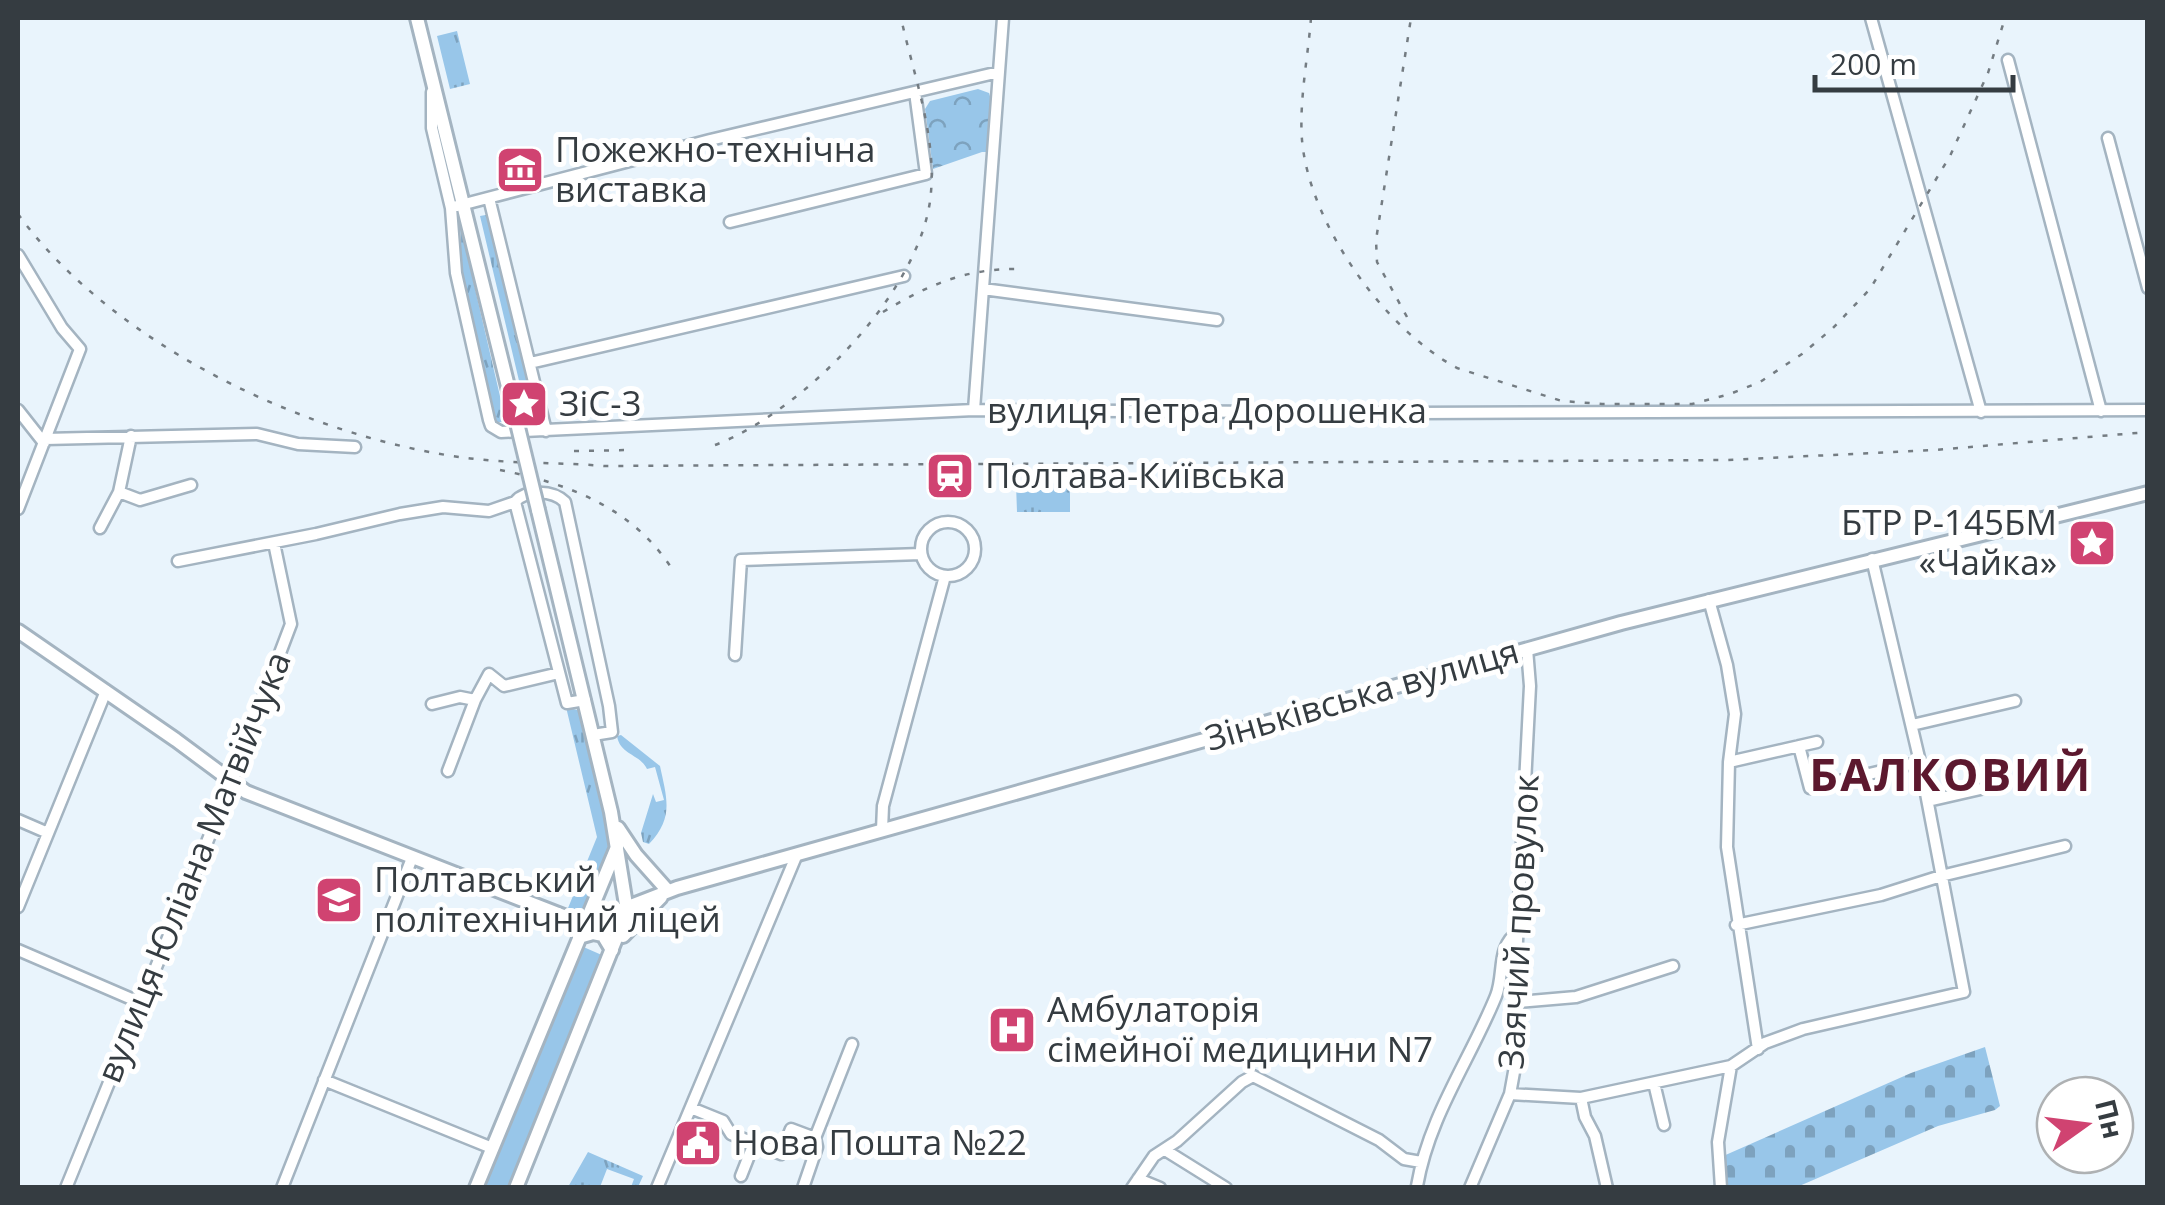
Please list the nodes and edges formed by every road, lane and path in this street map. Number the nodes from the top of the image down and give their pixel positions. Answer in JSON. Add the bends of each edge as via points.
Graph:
{"nodes":[{"id":1,"x":417,"y":18,"type":"edge"},
{"id":2,"x":1003,"y":18,"type":"edge"},
{"id":3,"x":1871,"y":18,"type":"edge"},
{"id":4,"x":2008,"y":60,"type":"dead end"},
{"id":5,"x":999,"y":72,"type":"junction"},
{"id":6,"x":914,"y":92,"type":"junction"},
{"id":7,"x":2108,"y":138,"type":"dead end"},
{"id":8,"x":490,"y":198,"type":"junction"},
{"id":9,"x":457,"y":206,"type":"junction"},
{"id":10,"x":730,"y":222,"type":"dead end"},
{"id":11,"x":18,"y":255,"type":"edge"},
{"id":12,"x":904,"y":276,"type":"dead end"},
{"id":13,"x":2148,"y":288,"type":"edge"},
{"id":14,"x":983,"y":290,"type":"junction"},
{"id":15,"x":1217,"y":320,"type":"dead end"},
{"id":16,"x":530,"y":363,"type":"junction"},
{"id":17,"x":18,"y":410,"type":"edge"},
{"id":18,"x":974,"y":410,"type":"junction"},
{"id":19,"x":2148,"y":410,"type":"edge"},
{"id":20,"x":2101,"y":411,"type":"junction"},
{"id":21,"x":1981,"y":412,"type":"junction"},
{"id":22,"x":546,"y":431,"type":"junction"},
{"id":23,"x":130,"y":436,"type":"junction"},
{"id":24,"x":44,"y":441,"type":"junction"},
{"id":25,"x":355,"y":446,"type":"dead end"},
{"id":26,"x":18,"y":478,"type":"edge"},
{"id":27,"x":191,"y":485,"type":"dead end"},
{"id":28,"x":119,"y":492,"type":"junction"},
{"id":29,"x":2148,"y":493,"type":"edge"},
{"id":30,"x":24,"y":495,"type":"junction"},
{"id":31,"x":515,"y":502,"type":"junction"},
{"id":32,"x":18,"y":509,"type":"edge"},
{"id":33,"x":100,"y":528,"type":"dead end"},
{"id":34,"x":274,"y":542,"type":"junction"},
{"id":35,"x":921,"y":554,"type":"junction"},
{"id":36,"x":1872,"y":559,"type":"junction"},
{"id":37,"x":178,"y":560,"type":"dead end"},
{"id":38,"x":945,"y":576,"type":"junction"},
{"id":39,"x":1709,"y":600,"type":"junction"},
{"id":40,"x":18,"y":631,"type":"edge"},
{"id":41,"x":1527,"y":649,"type":"junction"},
{"id":42,"x":734,"y":655,"type":"dead end"},
{"id":43,"x":559,"y":673,"type":"junction"},
{"id":44,"x":106,"y":691,"type":"junction"},
{"id":45,"x":475,"y":700,"type":"junction"},
{"id":46,"x":584,"y":700,"type":"junction"},
{"id":47,"x":2015,"y":701,"type":"dead end"},
{"id":48,"x":432,"y":704,"type":"dead end"},
{"id":49,"x":1912,"y":725,"type":"junction"},
{"id":50,"x":593,"y":736,"type":"junction"},
{"id":51,"x":1817,"y":742,"type":"dead end"},
{"id":52,"x":1799,"y":746,"type":"junction"},
{"id":53,"x":1729,"y":762,"type":"junction"},
{"id":54,"x":1920,"y":762,"type":"junction"},
{"id":55,"x":448,"y":770,"type":"dead end"},
{"id":56,"x":231,"y":782,"type":"junction"},
{"id":57,"x":1998,"y":784,"type":"dead end"},
{"id":58,"x":1928,"y":800,"type":"junction"},
{"id":59,"x":611,"y":812,"type":"junction"},
{"id":60,"x":18,"y":820,"type":"edge"},
{"id":61,"x":882,"y":830,"type":"junction"},
{"id":62,"x":48,"y":833,"type":"junction"},
{"id":63,"x":618,"y":845,"type":"junction"},
{"id":64,"x":2065,"y":846,"type":"dead end"},
{"id":65,"x":798,"y":854,"type":"junction"},
{"id":66,"x":636,"y":855,"type":"junction"},
{"id":67,"x":412,"y":858,"type":"junction"},
{"id":68,"x":622,"y":874,"type":"junction"},
{"id":69,"x":1941,"y":876,"type":"junction"},
{"id":70,"x":668,"y":891,"type":"junction"},
{"id":71,"x":18,"y":907,"type":"edge"},
{"id":72,"x":627,"y":907,"type":"junction"},
{"id":73,"x":1736,"y":924,"type":"junction"},
{"id":74,"x":581,"y":931,"type":"junction"},
{"id":75,"x":1518,"y":932,"type":"junction"},
{"id":76,"x":18,"y":950,"type":"edge"},
{"id":77,"x":612,"y":950,"type":"junction"},
{"id":78,"x":1674,"y":966,"type":"dead end"},
{"id":79,"x":1517,"y":1002,"type":"junction"},
{"id":80,"x":141,"y":1004,"type":"junction"},
{"id":81,"x":852,"y":1044,"type":"dead end"},
{"id":82,"x":1758,"y":1049,"type":"junction"},
{"id":83,"x":1731,"y":1066,"type":"junction"},
{"id":84,"x":324,"y":1080,"type":"junction"},
{"id":85,"x":1654,"y":1082,"type":"junction"},
{"id":86,"x":1510,"y":1094,"type":"junction"},
{"id":87,"x":1581,"y":1098,"type":"junction"},
{"id":88,"x":691,"y":1108,"type":"junction"},
{"id":89,"x":1664,"y":1125,"type":"dead end"},
{"id":90,"x":816,"y":1138,"type":"junction"},
{"id":91,"x":754,"y":1143,"type":"junction"},
{"id":92,"x":492,"y":1148,"type":"junction"},
{"id":93,"x":1165,"y":1150,"type":"junction"},
{"id":94,"x":1421,"y":1162,"type":"junction"},
{"id":95,"x":741,"y":1176,"type":"dead end"},
{"id":96,"x":1135,"y":1183,"type":"edge"},
{"id":97,"x":1417,"y":1186,"type":"edge"},
{"id":98,"x":66,"y":1188,"type":"edge"},
{"id":99,"x":282,"y":1188,"type":"edge"},
{"id":100,"x":476,"y":1188,"type":"edge"},
{"id":101,"x":516,"y":1188,"type":"edge"},
{"id":102,"x":657,"y":1188,"type":"edge"},
{"id":103,"x":803,"y":1188,"type":"edge"},
{"id":104,"x":1160,"y":1188,"type":"edge"},
{"id":105,"x":1226,"y":1188,"type":"edge"},
{"id":106,"x":1470,"y":1188,"type":"edge"},
{"id":107,"x":1607,"y":1188,"type":"edge"},
{"id":108,"x":1720,"y":1188,"type":"edge"}],
"edges":[{"from":1,"to":9,"type":"main road"},
{"from":2,"to":5,"type":"street"},
{"from":3,"to":21,"type":"street"},
{"from":4,"to":20,"type":"street"},
{"from":5,"to":6,"type":"street"},
{"from":5,"to":14,"type":"street"},
{"from":6,"to":8,"type":"street"},
{"from":6,"to":10,"type":"street","via":[[926,174]]},
{"from":7,"to":13,"type":"street"},
{"from":8,"to":9,"type":"street"},
{"from":8,"to":16,"type":"street"},
{"from":9,"to":22,"type":"street","name":"вулиця Петра Дорошенка","via":[[459,292],[491,426],[506,433]]},
{"from":9,"to":46,"type":"main road","bridge":true},
{"from":11,"to":24,"type":"street","via":[[80,348]]},
{"from":12,"to":16,"type":"street"},
{"from":14,"to":15,"type":"street"},
{"from":14,"to":18,"type":"street"},
{"from":16,"to":22,"type":"street"},
{"from":17,"to":24,"type":"street"},
{"from":18,"to":21,"type":"street","name":"вулиця Петра Дорошенка"},
{"from":18,"to":22,"type":"street","name":"вулиця Петра Дорошенка"},
{"from":19,"to":20,"type":"street","name":"вулиця Петра Дорошенка"},
{"from":20,"to":21,"type":"street","name":"вулиця Петра Дорошенка"},
{"from":23,"to":24,"type":"street"},
{"from":23,"to":25,"type":"street","via":[[256,434]]},
{"from":23,"to":28,"type":"street"},
{"from":24,"to":30,"type":"street"},
{"from":26,"to":30,"type":"street"},
{"from":27,"to":28,"type":"street","via":[[140,500]]},
{"from":28,"to":33,"type":"street"},
{"from":29,"to":36,"type":"main road","name":"Зіньківська вулиця"},
{"from":30,"to":32,"type":"street"},
{"from":31,"to":34,"type":"street","via":[[490,511],[400,514]]},
{"from":31,"to":43,"type":"street"},
{"from":31,"to":50,"type":"street","via":[[549,493],[565,502],[610,706],[612,732]]},
{"from":34,"to":37,"type":"street"},
{"from":34,"to":56,"type":"street","name":"вулиця Юліана Матвійчука","via":[[291,624]]},
{"from":35,"to":38,"type":"street","via":[[929,569]]},
{"from":35,"to":38,"type":"street","via":[[923,537],[935,525],[953,522],[967,529],[975,548],[972,563]]},
{"from":35,"to":42,"type":"street","via":[[741,560]]},
{"from":36,"to":39,"type":"main road","name":"Зіньківська вулиця"},
{"from":36,"to":49,"type":"street"},
{"from":38,"to":61,"type":"street"},
{"from":39,"to":41,"type":"main road","name":"Зіньківська вулиця"},
{"from":39,"to":53,"type":"street","via":[[1735,714]]},
{"from":40,"to":44,"type":"main road"},
{"from":41,"to":61,"type":"main road","name":"Зіньківська вулиця"},
{"from":41,"to":75,"type":"street","name":"Заячий провулок"},
{"from":43,"to":45,"type":"street","via":[[504,686],[489,674]]},
{"from":43,"to":46,"type":"street","via":[[567,703]]},
{"from":44,"to":56,"type":"main road"},
{"from":44,"to":62,"type":"street"},
{"from":45,"to":48,"type":"street"},
{"from":45,"to":55,"type":"street"},
{"from":46,"to":50,"type":"main road"},
{"from":47,"to":49,"type":"street"},
{"from":49,"to":54,"type":"street"},
{"from":50,"to":59,"type":"main road"},
{"from":51,"to":52,"type":"street"},
{"from":52,"to":53,"type":"street"},
{"from":52,"to":54,"type":"street","via":[[1810,788]]},
{"from":53,"to":73,"type":"street","via":[[1727,847]]},
{"from":54,"to":58,"type":"street"},
{"from":56,"to":67,"type":"main road"},
{"from":56,"to":80,"type":"street","name":"вулиця Юліана Матвійчука"},
{"from":57,"to":58,"type":"street"},
{"from":58,"to":69,"type":"street"},
{"from":59,"to":63,"type":"main road"},
{"from":59,"to":66,"type":"main road"},
{"from":60,"to":62,"type":"street"},
{"from":61,"to":65,"type":"main road","name":"Зіньківська вулиця"},
{"from":62,"to":71,"type":"street"},
{"from":63,"to":68,"type":"main road"},
{"from":63,"to":74,"type":"main road"},
{"from":64,"to":69,"type":"street"},
{"from":65,"to":70,"type":"main road","name":"Зіньківська вулиця"},
{"from":65,"to":88,"type":"street"},
{"from":66,"to":68,"type":"main road"},
{"from":66,"to":70,"type":"main road"},
{"from":67,"to":74,"type":"main road"},
{"from":67,"to":84,"type":"street"},
{"from":68,"to":72,"type":"main road"},
{"from":69,"to":73,"type":"street"},
{"from":69,"to":82,"type":"street","via":[[1964,992],[1815,1026]]},
{"from":70,"to":72,"type":"main road","name":"Зіньківська вулиця"},
{"from":70,"to":77,"type":"main road"},
{"from":72,"to":74,"type":"main road","name":"Зіньківська вулиця"},
{"from":72,"to":77,"type":"main road"},
{"from":73,"to":82,"type":"street"},
{"from":74,"to":77,"type":"main road","via":[[603,935]]},
{"from":74,"to":92,"type":"main road"},
{"from":75,"to":79,"type":"street","name":"Заячий провулок"},
{"from":75,"to":94,"type":"street","via":[[1506,942],[1496,996]]},
{"from":76,"to":80,"type":"street"},
{"from":77,"to":101,"type":"main road"},
{"from":78,"to":79,"type":"street","via":[[1576,997]]},
{"from":79,"to":86,"type":"street","name":"Заячий провулок"},
{"from":80,"to":98,"type":"street","name":"вулиця Юліана Матвійчука"},
{"from":81,"to":90,"type":"street"},
{"from":82,"to":83,"type":"street"},
{"from":83,"to":85,"type":"street"},
{"from":83,"to":108,"type":"street","via":[[1718,1142]]},
{"from":84,"to":92,"type":"street"},
{"from":84,"to":99,"type":"street"},
{"from":85,"to":87,"type":"street"},
{"from":85,"to":89,"type":"street"},
{"from":86,"to":87,"type":"street"},
{"from":86,"to":106,"type":"street","name":"Заячий провулок"},
{"from":87,"to":107,"type":"street"},
{"from":88,"to":91,"type":"street","via":[[723,1120],[731,1134]]},
{"from":88,"to":102,"type":"street"},
{"from":90,"to":91,"type":"street","via":[[792,1130],[782,1154]]},
{"from":90,"to":103,"type":"street"},
{"from":91,"to":95,"type":"street"},
{"from":92,"to":100,"type":"main road"},
{"from":93,"to":94,"type":"street","via":[[1253,1076],[1404,1159]]},
{"from":93,"to":96,"type":"street"},
{"from":93,"to":105,"type":"street"},
{"from":94,"to":97,"type":"street"},
{"from":96,"to":104,"type":"street"}]}
